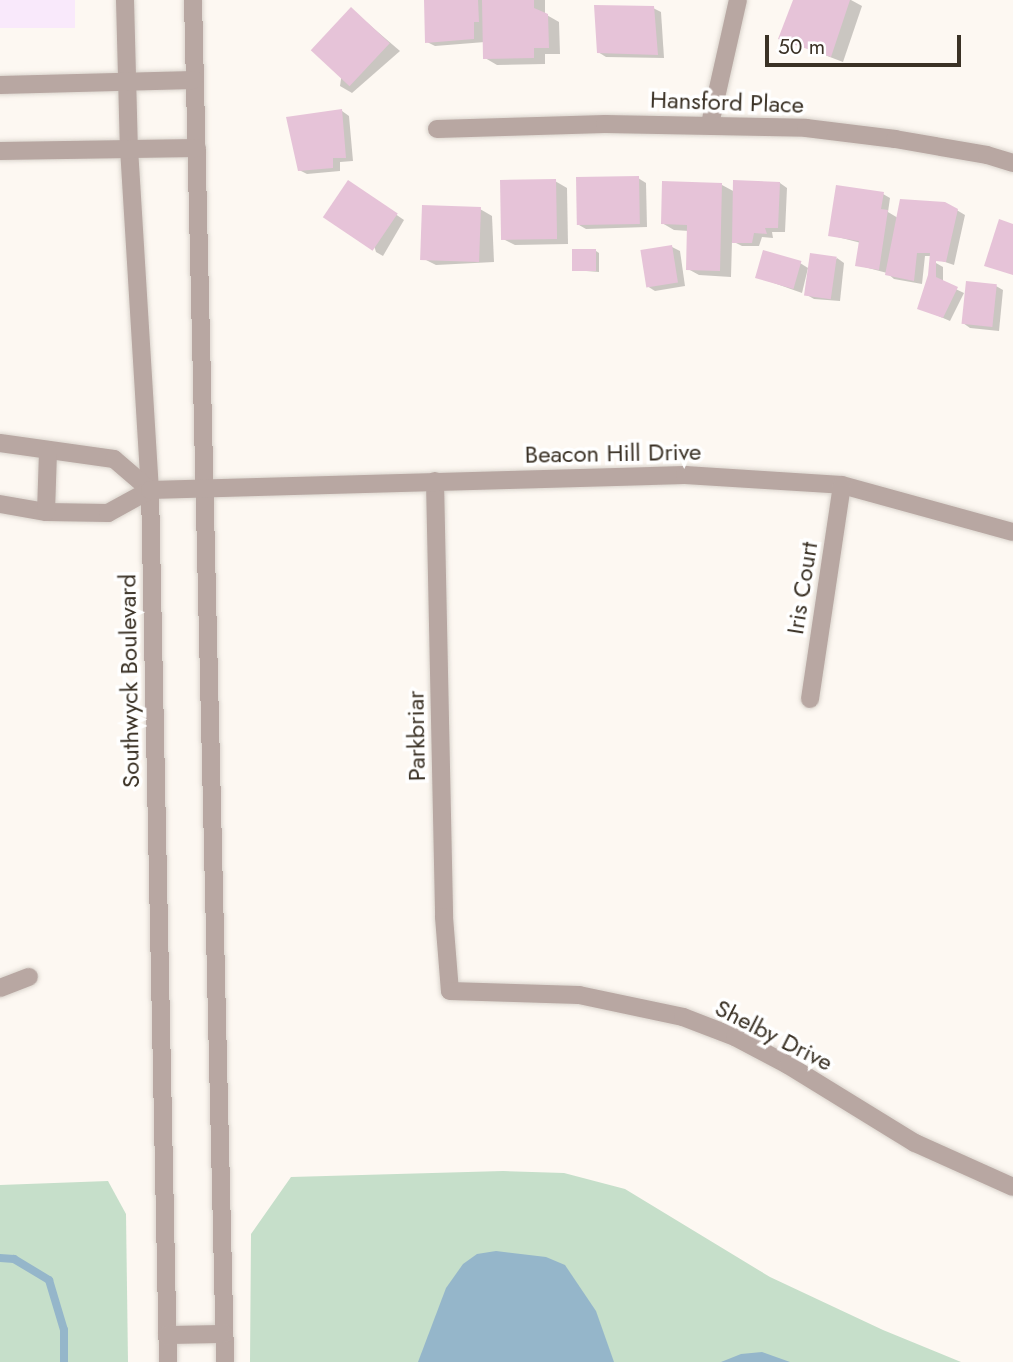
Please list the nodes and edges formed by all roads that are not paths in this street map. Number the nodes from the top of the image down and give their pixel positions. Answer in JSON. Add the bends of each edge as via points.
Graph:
{"nodes":[{"id":1,"x":125,"y":0,"type":"edge"},
{"id":2,"x":192,"y":0,"type":"edge"},
{"id":3,"x":738,"y":0,"type":"edge"},
{"id":4,"x":194,"y":80,"type":"junction"},
{"id":5,"x":127,"y":82,"type":"junction"},
{"id":6,"x":0,"y":85,"type":"edge"},
{"id":7,"x":710,"y":124,"type":"junction"},
{"id":8,"x":437,"y":129,"type":"dead end"},
{"id":9,"x":129,"y":148,"type":"junction"},
{"id":10,"x":197,"y":148,"type":"junction"},
{"id":11,"x":0,"y":151,"type":"edge"},
{"id":12,"x":1013,"y":163,"type":"edge"},
{"id":13,"x":0,"y":443,"type":"edge"},
{"id":14,"x":48,"y":451,"type":"junction"},
{"id":15,"x":435,"y":481,"type":"junction"},
{"id":16,"x":842,"y":485,"type":"junction"},
{"id":17,"x":207,"y":488,"type":"junction"},
{"id":18,"x":149,"y":490,"type":"junction"},
{"id":19,"x":0,"y":503,"type":"edge"},
{"id":20,"x":46,"y":512,"type":"junction"},
{"id":21,"x":1013,"y":532,"type":"edge"},
{"id":22,"x":810,"y":699,"type":"dead end"},
{"id":23,"x":29,"y":977,"type":"dead end"},
{"id":24,"x":0,"y":988,"type":"edge"},
{"id":25,"x":450,"y":991,"type":"joint"},
{"id":26,"x":1013,"y":1187,"type":"edge"},
{"id":27,"x":225,"y":1334,"type":"junction"},
{"id":28,"x":167,"y":1335,"type":"junction"},
{"id":29,"x":168,"y":1362,"type":"edge"},
{"id":30,"x":225,"y":1362,"type":"edge"}],
"edges":[{"from":1,"to":5,"type":"street","name":"Southwyck Boulevard"},
{"from":2,"to":4,"type":"street"},
{"from":3,"to":7,"type":"street"},
{"from":4,"to":5,"type":"street"},
{"from":4,"to":10,"type":"street"},
{"from":5,"to":6,"type":"street"},
{"from":5,"to":9,"type":"street","name":"Southwyck Boulevard"},
{"from":7,"to":8,"type":"street","name":"Hansford Place"},
{"from":7,"to":12,"type":"street","name":"Hansford Place","via":[[806,128],[895,139]]},
{"from":9,"to":10,"type":"street"},
{"from":9,"to":11,"type":"street"},
{"from":9,"to":18,"type":"street","name":"Southwyck Boulevard"},
{"from":10,"to":17,"type":"street"},
{"from":13,"to":14,"type":"street"},
{"from":14,"to":18,"type":"street","via":[[114,459]]},
{"from":14,"to":20,"type":"street"},
{"from":15,"to":16,"type":"street","name":"Beacon Hill Drive","via":[[685,475]]},
{"from":15,"to":17,"type":"street","name":"Beacon Hill Drive"},
{"from":15,"to":25,"type":"street","name":"Parkbriar","via":[[444,917]]},
{"from":16,"to":21,"type":"street","name":"Beacon Hill Drive"},
{"from":16,"to":22,"type":"street","name":"Iris Court"},
{"from":17,"to":18,"type":"street","name":"Beacon Hill Drive"},
{"from":17,"to":27,"type":"street"},
{"from":18,"to":20,"type":"street","via":[[108,513]]},
{"from":18,"to":28,"type":"street","name":"Southwyck Boulevard"},
{"from":19,"to":20,"type":"street"},
{"from":23,"to":24,"type":"street"},
{"from":25,"to":26,"type":"street","name":"Shelby Drive","via":[[579,995],[683,1017],[735,1037],[915,1143]]},
{"from":27,"to":28,"type":"street"},
{"from":27,"to":30,"type":"street"},
{"from":28,"to":29,"type":"street","name":"Southwyck Boulevard"}]}
